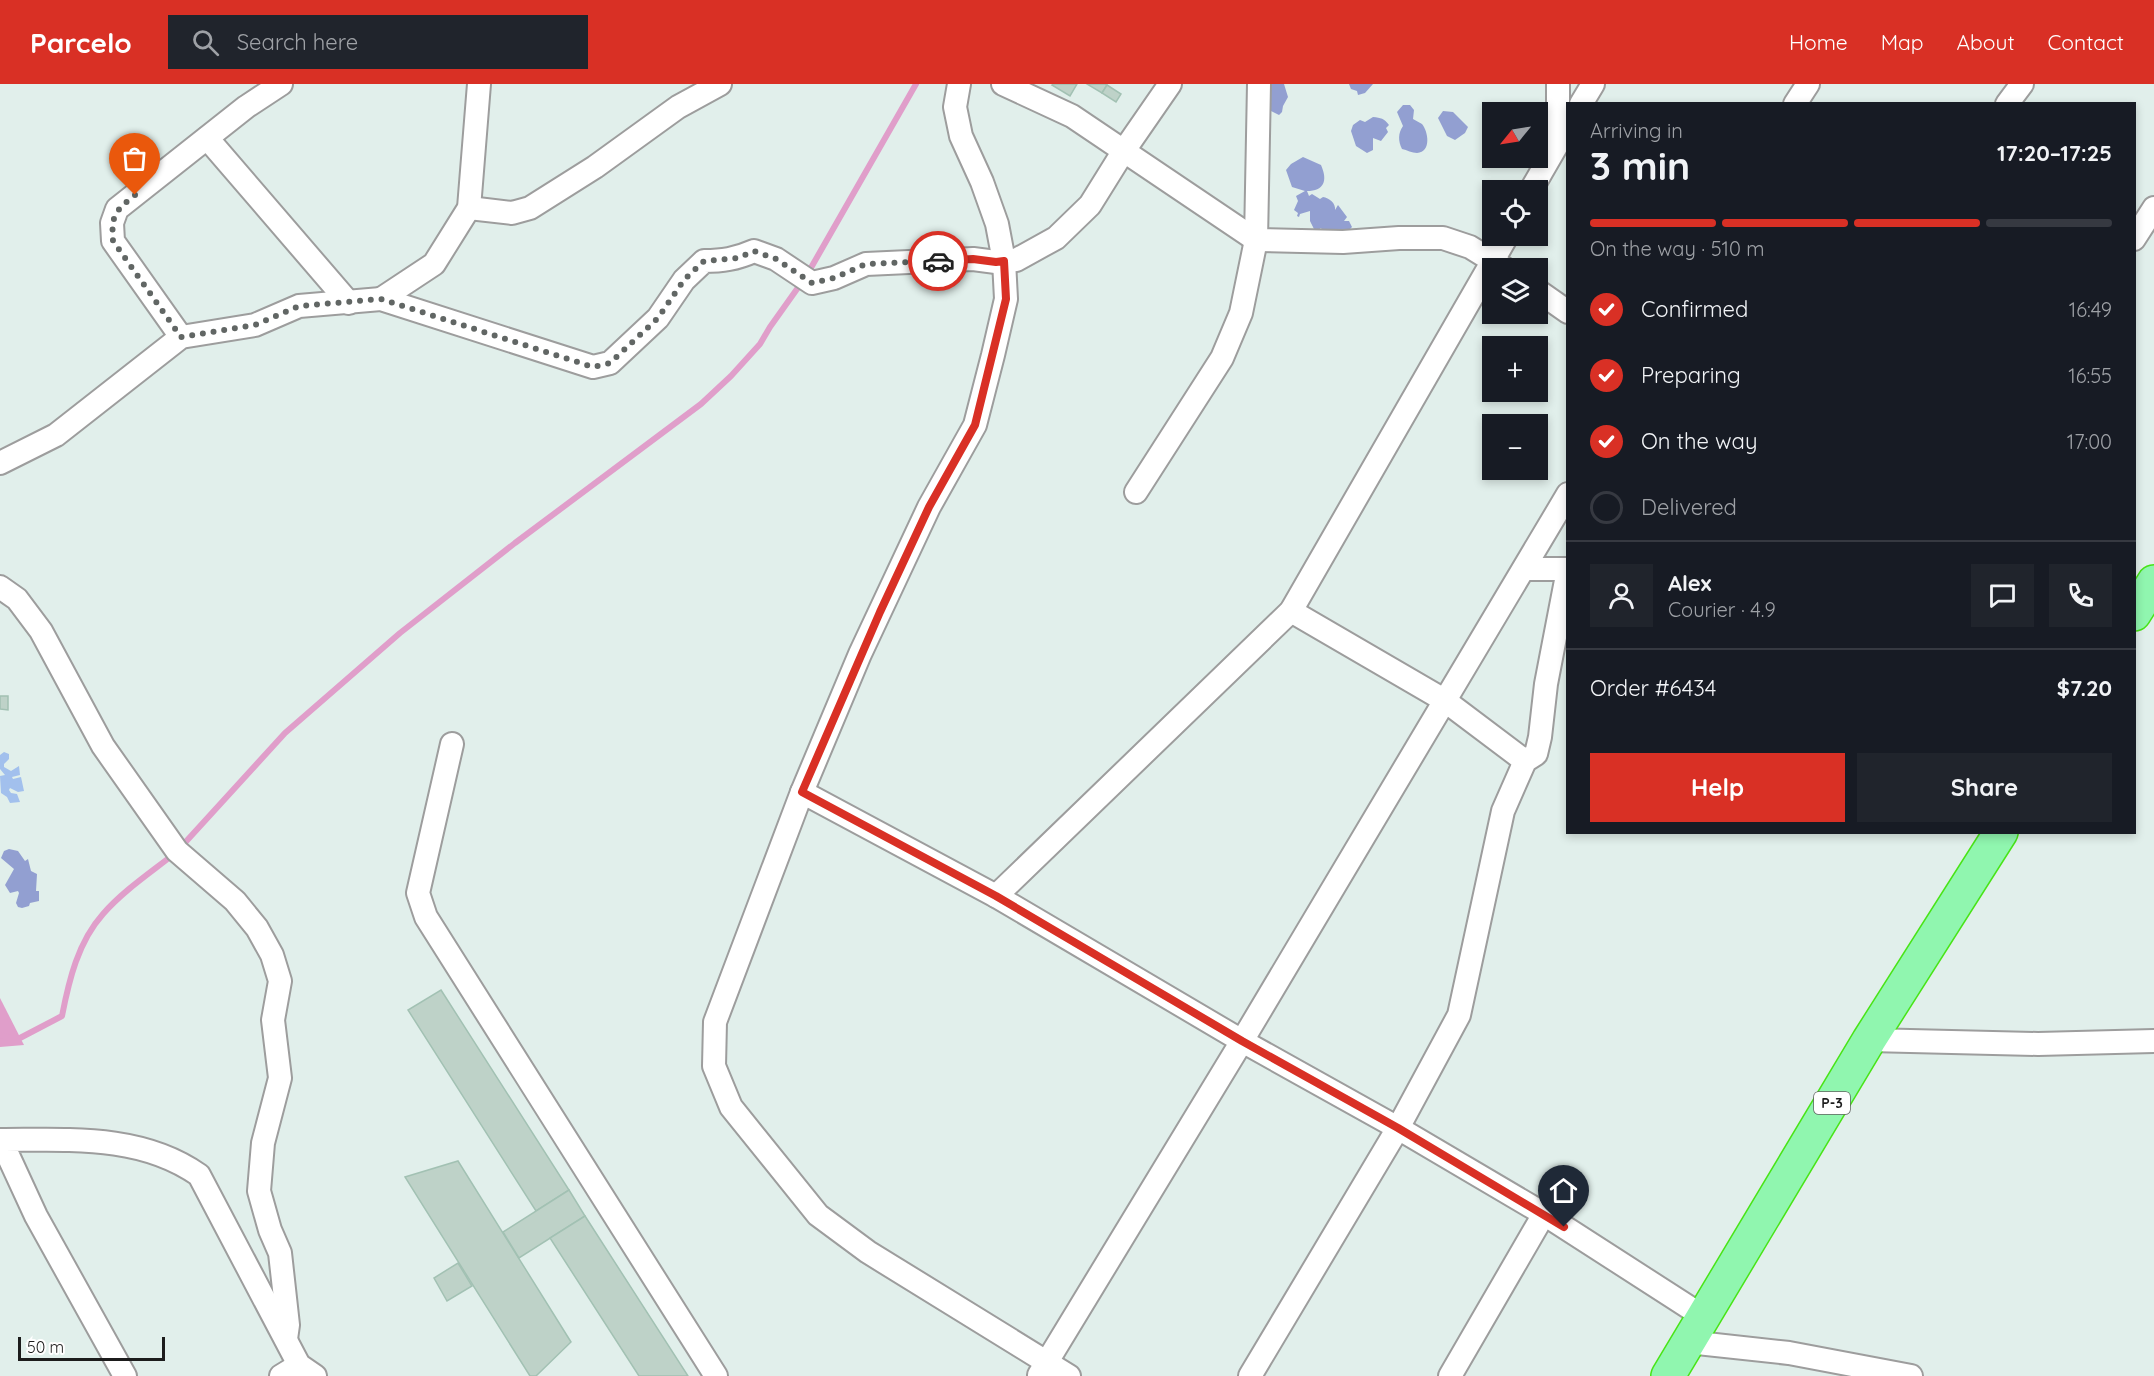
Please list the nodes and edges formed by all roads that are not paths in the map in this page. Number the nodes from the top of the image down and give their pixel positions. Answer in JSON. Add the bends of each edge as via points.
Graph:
{"nodes":[{"id":1,"x":281,"y":84,"type":"edge"},
{"id":2,"x":479,"y":84,"type":"edge"},
{"id":3,"x":678,"y":84,"type":"edge"},
{"id":4,"x":720,"y":84,"type":"edge"},
{"id":5,"x":959,"y":84,"type":"edge"},
{"id":6,"x":1003,"y":84,"type":"edge"},
{"id":7,"x":1170,"y":84,"type":"edge"},
{"id":8,"x":1259,"y":84,"type":"edge"},
{"id":9,"x":1558,"y":84,"type":"edge"},
{"id":10,"x":1593,"y":84,"type":"edge"},
{"id":11,"x":1808,"y":84,"type":"edge"},
{"id":12,"x":2022,"y":84,"type":"edge"},
{"id":13,"x":1582,"y":102,"type":"edge"},
{"id":14,"x":1796,"y":102,"type":"edge"},
{"id":15,"x":2008,"y":102,"type":"edge"},
{"id":16,"x":678,"y":107,"type":"junction"},
{"id":17,"x":1563,"y":134,"type":"edge"},
{"id":18,"x":207,"y":138,"type":"junction"},
{"id":19,"x":1123,"y":152,"type":"junction"},
{"id":20,"x":1537,"y":180,"type":"edge"},
{"id":21,"x":469,"y":208,"type":"junction"},
{"id":22,"x":2154,"y":208,"type":"edge"},
{"id":23,"x":2136,"y":236,"type":"edge"},
{"id":24,"x":1256,"y":240,"type":"junction"},
{"id":25,"x":1487,"y":258,"type":"edge"},
{"id":26,"x":1004,"y":261,"type":"junction"},
{"id":27,"x":1482,"y":292,"type":"edge"},
{"id":28,"x":1548,"y":298,"type":"edge"},
{"id":29,"x":381,"y":299,"type":"junction"},
{"id":30,"x":350,"y":303,"type":"junction"},
{"id":31,"x":1566,"y":311,"type":"edge"},
{"id":32,"x":181,"y":337,"type":"junction"},
{"id":33,"x":0,"y":462,"type":"edge"},
{"id":34,"x":1136,"y":492,"type":"dead end"},
{"id":35,"x":1566,"y":497,"type":"edge"},
{"id":36,"x":1524,"y":569,"type":"junction"},
{"id":37,"x":1566,"y":569,"type":"edge"},
{"id":38,"x":1566,"y":579,"type":"edge"},
{"id":39,"x":0,"y":587,"type":"edge"},
{"id":40,"x":1291,"y":611,"type":"junction"},
{"id":41,"x":1444,"y":700,"type":"junction"},
{"id":42,"x":452,"y":744,"type":"dead end"},
{"id":43,"x":1525,"y":761,"type":"junction"},
{"id":44,"x":802,"y":792,"type":"junction"},
{"id":45,"x":2000,"y":834,"type":"edge"},
{"id":46,"x":996,"y":896,"type":"junction"},
{"id":47,"x":1869,"y":1040,"type":"junction"},
{"id":48,"x":1242,"y":1041,"type":"junction"},
{"id":49,"x":2154,"y":1041,"type":"edge"},
{"id":50,"x":1398,"y":1128,"type":"junction"},
{"id":51,"x":1544,"y":1214,"type":"junction"},
{"id":52,"x":1696,"y":1330,"type":"junction"},
{"id":53,"x":286,"y":1340,"type":"junction"},
{"id":54,"x":1043,"y":1370,"type":"edge"},
{"id":55,"x":298,"y":1372,"type":"edge"},
{"id":56,"x":125,"y":1376,"type":"edge"},
{"id":57,"x":716,"y":1376,"type":"edge"},
{"id":58,"x":1069,"y":1376,"type":"edge"},
{"id":59,"x":1250,"y":1376,"type":"edge"},
{"id":60,"x":1450,"y":1376,"type":"edge"},
{"id":61,"x":1668,"y":1376,"type":"edge"},
{"id":62,"x":1911,"y":1376,"type":"edge"}],
"edges":[{"from":1,"to":18,"type":"street"},
{"from":2,"to":21,"type":"street"},
{"from":3,"to":16,"type":"street"},
{"from":4,"to":16,"type":"street"},
{"from":5,"to":26,"type":"street","via":[[955,107],[961,136],[997,224]]},
{"from":6,"to":19,"type":"street","via":[[1072,116]]},
{"from":7,"to":19,"type":"street"},
{"from":8,"to":24,"type":"street"},
{"from":9,"to":17,"type":"street"},
{"from":10,"to":13,"type":"street"},
{"from":11,"to":14,"type":"street"},
{"from":12,"to":15,"type":"street"},
{"from":16,"to":21,"type":"street","via":[[530,208],[512,213]]},
{"from":17,"to":20,"type":"street"},
{"from":18,"to":30,"type":"street"},
{"from":18,"to":32,"type":"street","via":[[117,209],[112,223],[113,241]]},
{"from":19,"to":24,"type":"street"},
{"from":19,"to":26,"type":"street","via":[[1090,205],[1056,238],[1016,260]]},
{"from":21,"to":29,"type":"street","via":[[434,264]]},
{"from":22,"to":23,"type":"street"},
{"from":24,"to":25,"type":"street","via":[[1443,238]]},
{"from":24,"to":34,"type":"street","via":[[1241,313],[1222,358]]},
{"from":26,"to":29,"type":"street","via":[[866,264],[812,283],[776,259],[754,251],[731,260],[704,261],[684,280],[658,318],[610,363],[593,367]]},
{"from":26,"to":44,"type":"street","via":[[1006,299],[975,425],[929,507]]},
{"from":27,"to":40,"type":"street"},
{"from":28,"to":31,"type":"street"},
{"from":29,"to":30,"type":"street"},
{"from":30,"to":32,"type":"street","via":[[299,306],[255,325]]},
{"from":32,"to":33,"type":"street","via":[[56,435]]},
{"from":35,"to":36,"type":"street"},
{"from":36,"to":37,"type":"street"},
{"from":36,"to":41,"type":"street"},
{"from":38,"to":43,"type":"street","via":[[1540,737],[1536,754]]},
{"from":39,"to":53,"type":"street","via":[[17,599],[41,631],[103,746],[177,851],[235,901],[272,955],[279,981],[273,1020],[280,1078],[262,1143],[259,1191],[280,1253],[288,1325]]},
{"from":40,"to":41,"type":"street"},
{"from":40,"to":46,"type":"street"},
{"from":41,"to":43,"type":"street"},
{"from":41,"to":48,"type":"street"},
{"from":42,"to":57,"type":"street","via":[[418,893],[426,917]]},
{"from":43,"to":50,"type":"street","via":[[1503,811],[1459,1015]]},
{"from":44,"to":46,"type":"street"},
{"from":44,"to":54,"type":"street","via":[[715,1022],[714,1066],[731,1107],[818,1215]]},
{"from":45,"to":47,"type":"highway","number":"P-3"},
{"from":46,"to":48,"type":"street"},
{"from":47,"to":49,"type":"street","via":[[2038,1044]]},
{"from":47,"to":52,"type":"highway","number":"P-3"},
{"from":48,"to":50,"type":"street"},
{"from":48,"to":54,"type":"street"},
{"from":50,"to":51,"type":"street"},
{"from":50,"to":59,"type":"street"},
{"from":51,"to":52,"type":"street"},
{"from":51,"to":60,"type":"street"},
{"from":52,"to":61,"type":"highway","number":"P-3"},
{"from":52,"to":62,"type":"street","via":[[1789,1353]]},
{"from":53,"to":55,"type":"street"},
{"from":53,"to":56,"type":"street","via":[[198,1175],[180,1162],[102,1141],[1,1140],[36,1216]]},
{"from":54,"to":58,"type":"street"}]}
